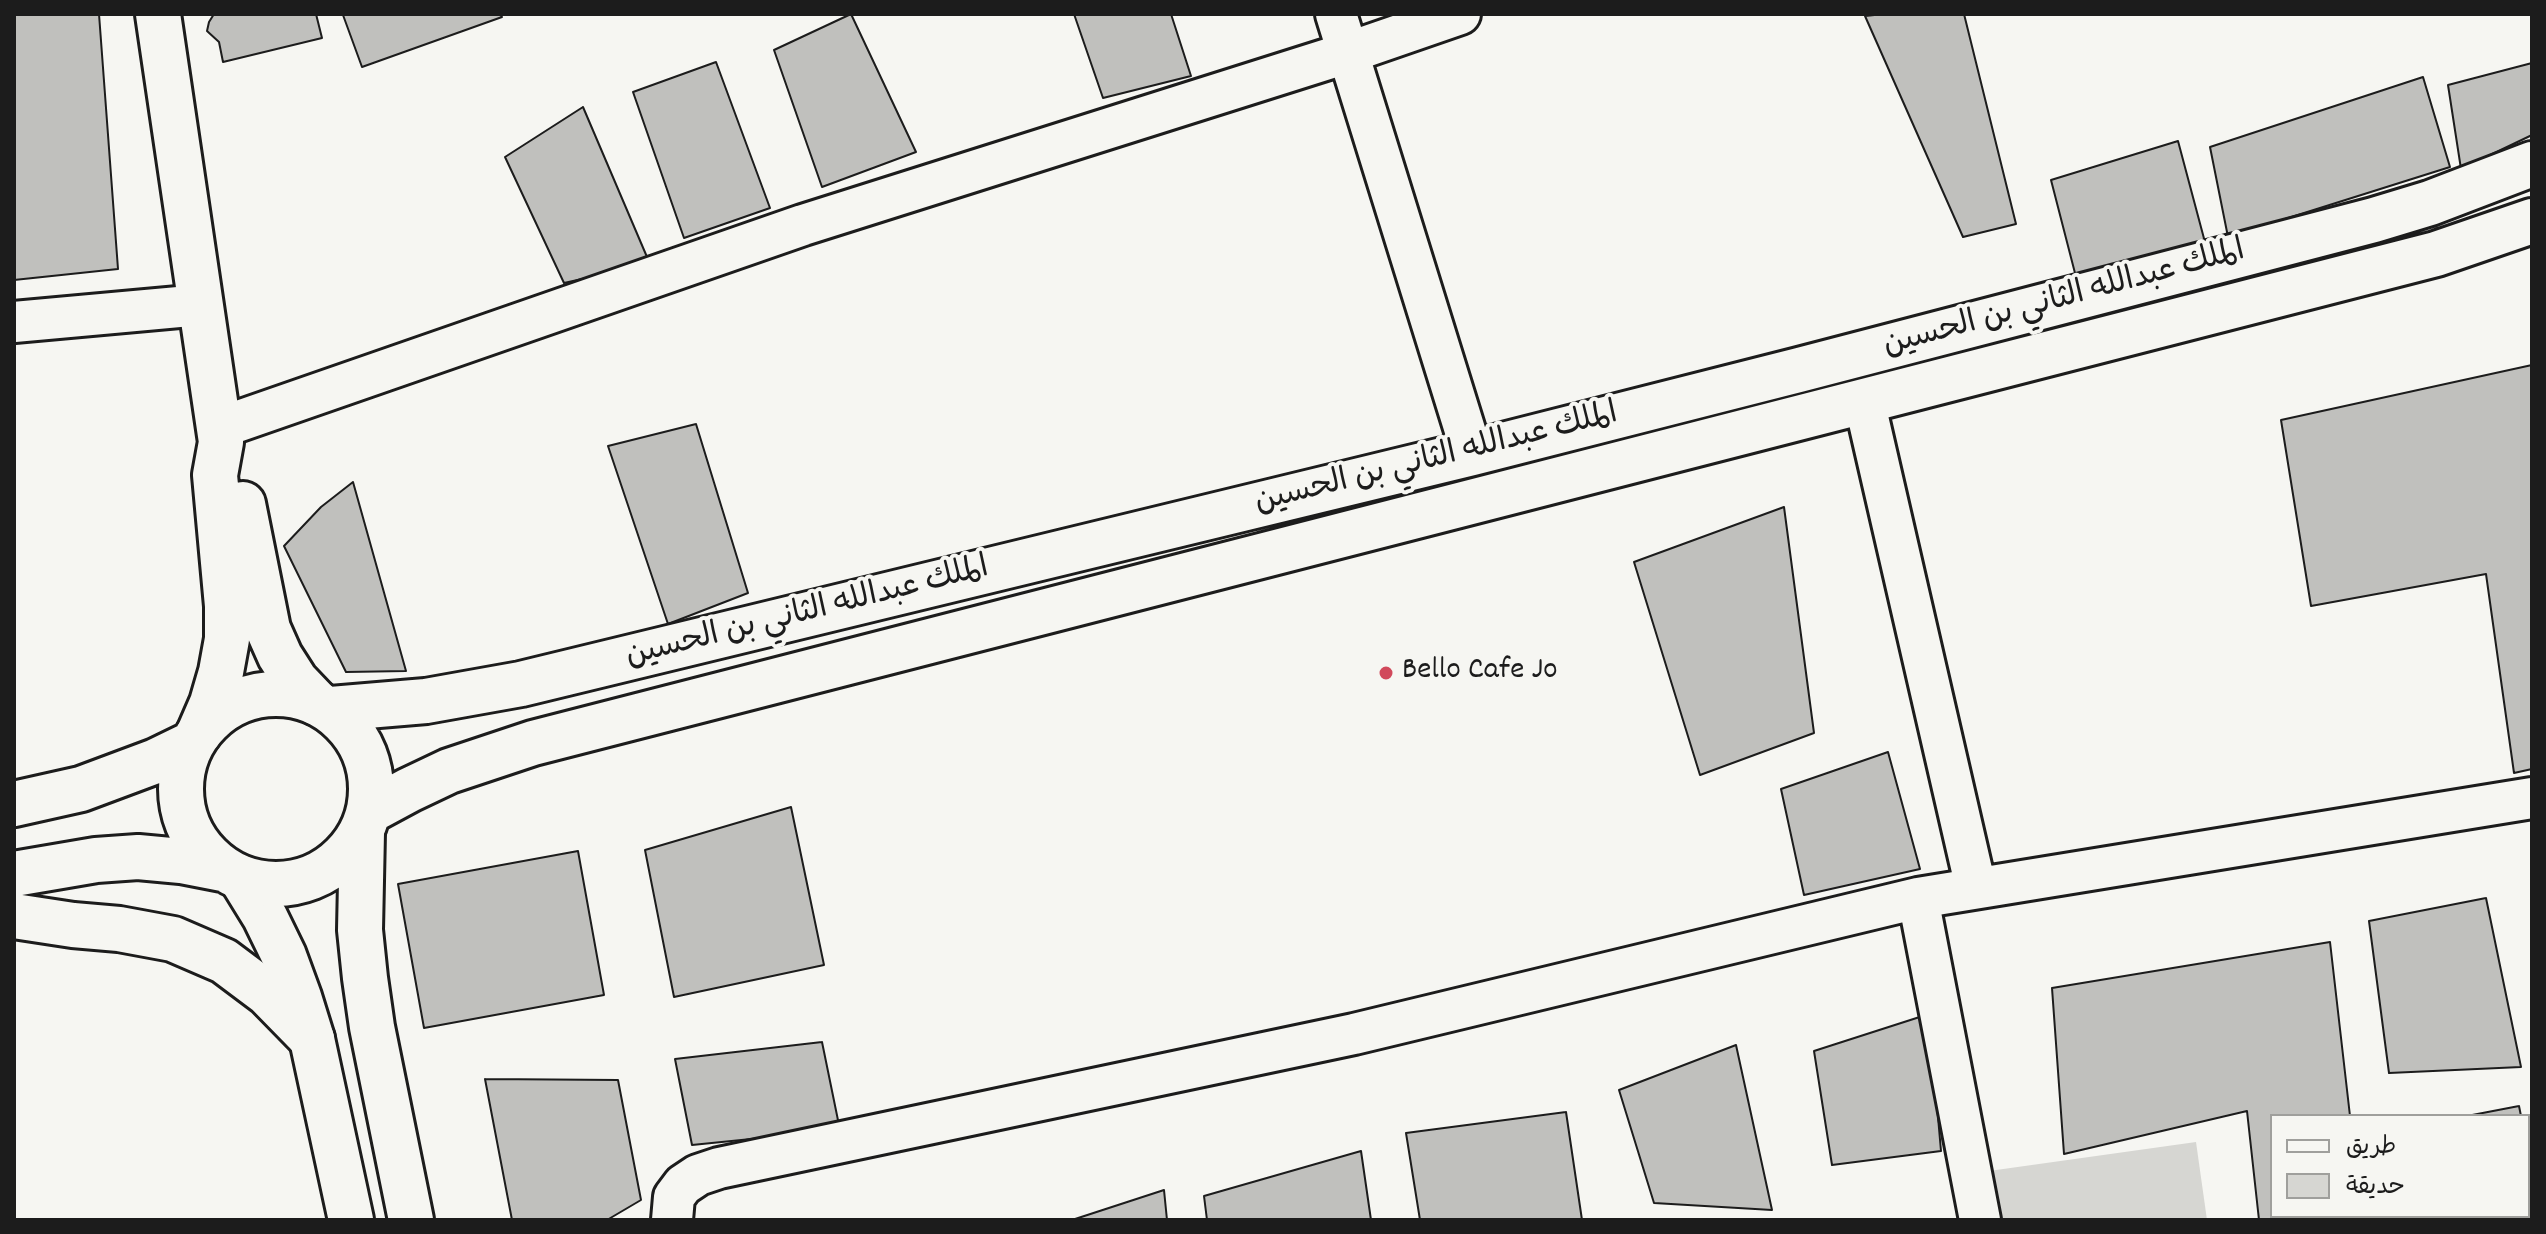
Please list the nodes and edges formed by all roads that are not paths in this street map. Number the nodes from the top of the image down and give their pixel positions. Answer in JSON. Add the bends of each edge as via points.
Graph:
{"nodes":[{"id":1,"x":158,"y":14,"type":"edge"},
{"id":2,"x":1336,"y":14,"type":"edge"},
{"id":3,"x":1460,"y":14,"type":"edge"},
{"id":4,"x":1350,"y":52,"type":"junction"},
{"id":5,"x":2532,"y":164,"type":"edge"},
{"id":6,"x":2532,"y":221,"type":"edge"},
{"id":7,"x":201,"y":305,"type":"junction"},
{"id":8,"x":14,"y":322,"type":"edge"},
{"id":9,"x":1864,"y":400,"type":"junction"},
{"id":10,"x":220,"y":435,"type":"junction"},
{"id":11,"x":1472,"y":453,"type":"junction"},
{"id":12,"x":324,"y":706,"type":"junction"},
{"id":13,"x":195,"y":739,"type":"junction"},
{"id":14,"x":2532,"y":798,"type":"edge"},
{"id":15,"x":14,"y":804,"type":"edge"},
{"id":16,"x":366,"y":822,"type":"junction"},
{"id":17,"x":14,"y":874,"type":"edge"},
{"id":18,"x":232,"y":874,"type":"junction"},
{"id":19,"x":1976,"y":888,"type":"junction"},
{"id":20,"x":1918,"y":898,"type":"junction"},
{"id":21,"x":14,"y":916,"type":"edge"},
{"id":22,"x":312,"y":1039,"type":"junction"},
{"id":23,"x":351,"y":1220,"type":"edge"},
{"id":24,"x":411,"y":1220,"type":"edge"},
{"id":25,"x":672,"y":1220,"type":"edge"},
{"id":26,"x":1980,"y":1220,"type":"edge"}],
"edges":[{"from":1,"to":7,"type":"main road"},
{"from":2,"to":4,"type":"street"},
{"from":3,"to":4,"type":"street"},
{"from":4,"to":10,"type":"street","via":[[803,225]]},
{"from":4,"to":11,"type":"street"},
{"from":5,"to":11,"type":"main road","name":"الملك عبدالله الثاني بن الحسين","via":[[2374,220]]},
{"from":6,"to":9,"type":"main road","name":"الملك عبدالله الثاني بن الحسين","via":[[2436,254]]},
{"from":7,"to":8,"type":"street"},
{"from":7,"to":10,"type":"main road"},
{"from":9,"to":16,"type":"main road","name":"الملك عبدالله الثاني بن الحسين","via":[[533,743],[449,771],[409,790]]},
{"from":9,"to":19,"type":"street"},
{"from":10,"to":12,"type":"main road","via":[[236,469],[268,629],[296,681]]},
{"from":10,"to":13,"type":"main road","via":[[215,475],[227,639],[212,703]]},
{"from":11,"to":12,"type":"main road","name":"الملك عبدالله الثاني بن الحسين","via":[[521,684],[426,701]]},
{"from":12,"to":13,"type":"main road","via":[[301,696],[269,693],[238,700],[211,719]]},
{"from":12,"to":16,"type":"main road","via":[[357,736],[371,772]]},
{"from":13,"to":15,"type":"main road","via":[[156,761],[81,789]]},
{"from":13,"to":18,"type":"main road","via":[[181,777],[184,812],[198,844]]},
{"from":14,"to":19,"type":"street"},
{"from":16,"to":18,"type":"main road","via":[[340,861],[311,879],[276,885]]},
{"from":16,"to":24,"type":"main road","via":[[360,918],[365,978]]},
{"from":17,"to":18,"type":"main road","via":[[138,857]]},
{"from":18,"to":22,"type":"main road","via":[[265,917],[284,956]]},
{"from":19,"to":20,"type":"street"},
{"from":20,"to":25,"type":"street","via":[[1354,1034],[719,1168],[683,1185],[674,1197]]},
{"from":20,"to":26,"type":"street"},
{"from":21,"to":22,"type":"main road","via":[[173,939],[224,961],[268,994]]},
{"from":22,"to":23,"type":"main road"}]}
